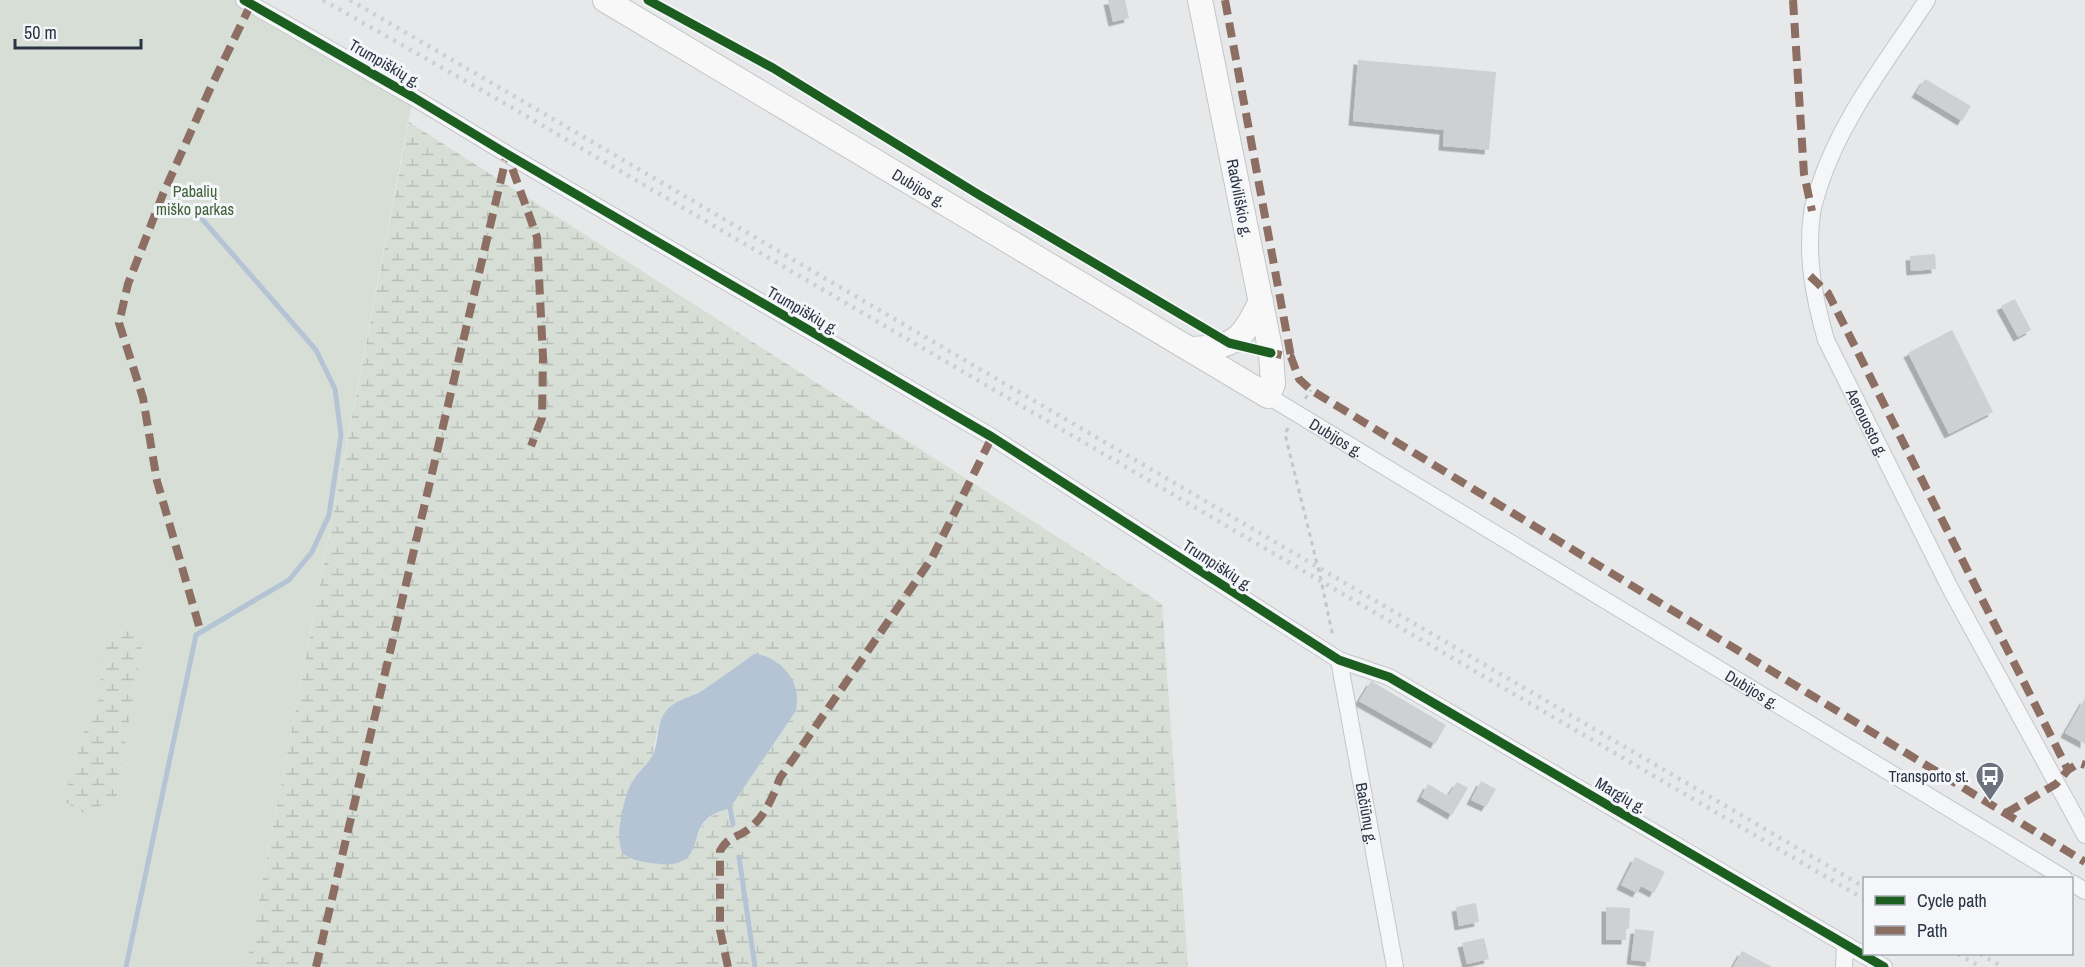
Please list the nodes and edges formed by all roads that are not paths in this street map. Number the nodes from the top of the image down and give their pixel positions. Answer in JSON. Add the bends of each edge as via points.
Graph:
{"nodes":[{"id":1,"x":244,"y":0,"type":"edge"},
{"id":2,"x":605,"y":0,"type":"edge"},
{"id":3,"x":1200,"y":0,"type":"edge"},
{"id":4,"x":1927,"y":0,"type":"edge"},
{"id":5,"x":1261,"y":301,"type":"junction"},
{"id":6,"x":1192,"y":349,"type":"junction"},
{"id":7,"x":1268,"y":396,"type":"junction"},
{"id":8,"x":1338,"y":660,"type":"junction"},
{"id":9,"x":2085,"y":835,"type":"edge"},
{"id":10,"x":2061,"y":877,"type":"edge"},
{"id":11,"x":1845,"y":944,"type":"junction"},
{"id":12,"x":1863,"y":955,"type":"edge"},
{"id":13,"x":1864,"y":955,"type":"edge"},
{"id":14,"x":1395,"y":967,"type":"edge"},
{"id":15,"x":1844,"y":967,"type":"edge"},
{"id":16,"x":1884,"y":967,"type":"edge"}],
"edges":[{"from":1,"to":8,"type":"street","name":"Trumpiškių g.","via":[[992,437]]},
{"from":2,"to":6,"type":"main road","name":"Dubijos g."},
{"from":3,"to":5,"type":"main road","name":"Radviliškio g."},
{"from":4,"to":9,"type":"street","name":"Aerouosto g.","via":[[1840,134],[1812,211],[1810,276],[1826,340],[1950,588]]},
{"from":5,"to":6,"type":"main road","via":[[1239,337],[1217,347]]},
{"from":5,"to":7,"type":"main road","name":"Radviliškio g.","via":[[1274,375]]},
{"from":6,"to":7,"type":"main road","name":"Dubijos g."},
{"from":7,"to":10,"type":"street","name":"Dubijos g."},
{"from":8,"to":11,"type":"street","name":"Margių g.","via":[[1389,677]]},
{"from":8,"to":14,"type":"street","name":"Bačiūnų g."},
{"from":11,"to":12,"type":"street","name":"Margių g."},
{"from":11,"to":15,"type":"street"},
{"from":13,"to":16,"type":"street","name":"Margių g."}]}
